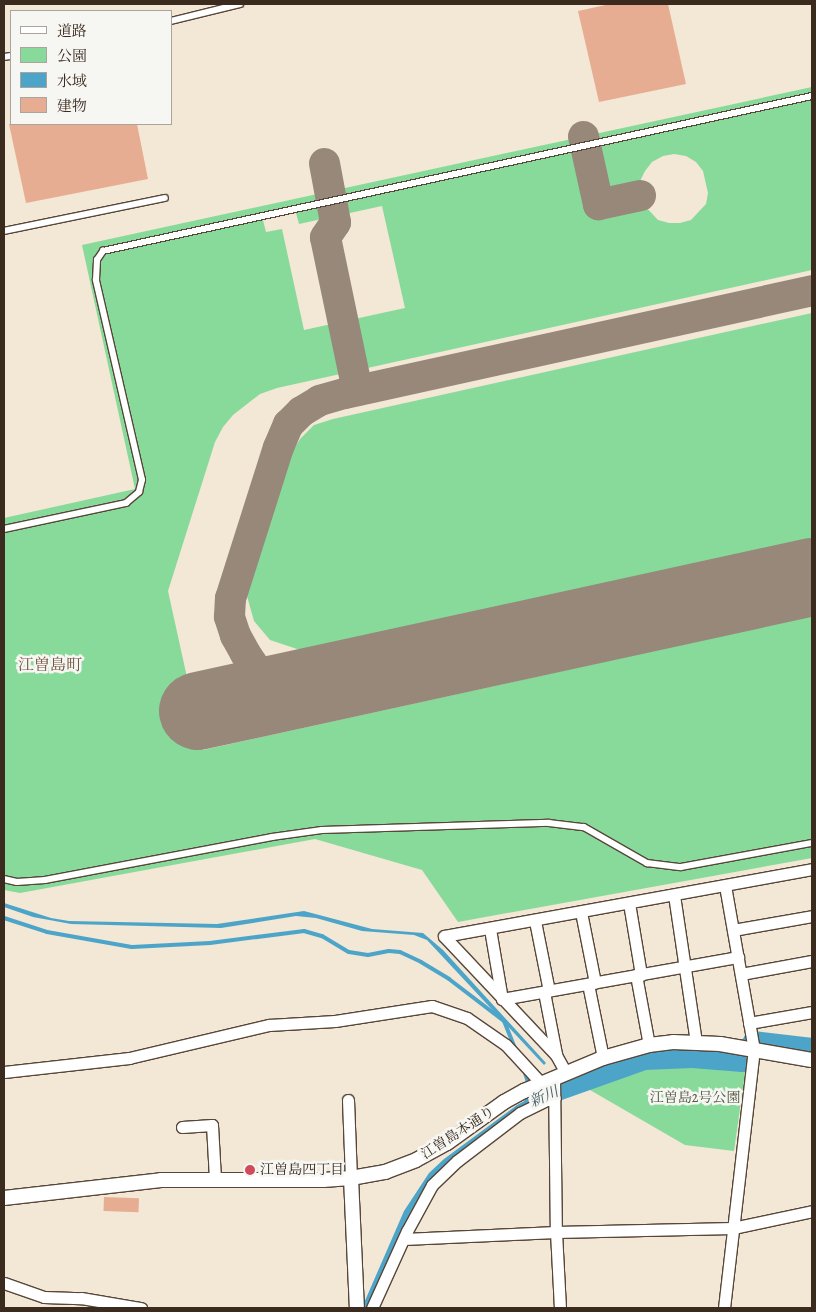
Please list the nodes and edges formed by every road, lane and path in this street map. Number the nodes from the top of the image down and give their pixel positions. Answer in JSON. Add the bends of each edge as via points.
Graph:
{"nodes":[{"id":1,"x":240,"y":4,"type":"edge"},
{"id":2,"x":172,"y":20,"type":"edge"},
{"id":3,"x":812,"y":96,"type":"edge"},
{"id":4,"x":165,"y":198,"type":"dead end"},
{"id":5,"x":4,"y":231,"type":"edge"},
{"id":6,"x":4,"y":528,"type":"edge"},
{"id":7,"x":812,"y":843,"type":"edge"},
{"id":8,"x":812,"y":869,"type":"edge"},
{"id":9,"x":4,"y":879,"type":"edge"},
{"id":10,"x":725,"y":886,"type":"junction"},
{"id":11,"x":674,"y":895,"type":"junction"},
{"id":12,"x":629,"y":903,"type":"junction"},
{"id":13,"x":581,"y":912,"type":"junction"},
{"id":14,"x":812,"y":916,"type":"edge"},
{"id":15,"x":535,"y":921,"type":"junction"},
{"id":16,"x":490,"y":929,"type":"junction"},
{"id":17,"x":733,"y":930,"type":"junction"},
{"id":18,"x":738,"y":957,"type":"junction"},
{"id":19,"x":812,"y":961,"type":"edge"},
{"id":20,"x":686,"y":967,"type":"junction"},
{"id":21,"x":741,"y":974,"type":"junction"},
{"id":22,"x":638,"y":975,"type":"junction"},
{"id":23,"x":591,"y":983,"type":"junction"},
{"id":24,"x":546,"y":991,"type":"junction"},
{"id":25,"x":502,"y":999,"type":"junction"},
{"id":26,"x":812,"y":1012,"type":"edge"},
{"id":27,"x":749,"y":1023,"type":"junction"},
{"id":28,"x":696,"y":1043,"type":"junction"},
{"id":29,"x":649,"y":1045,"type":"junction"},
{"id":30,"x":754,"y":1050,"type":"junction"},
{"id":31,"x":556,"y":1055,"type":"junction"},
{"id":32,"x":603,"y":1058,"type":"junction"},
{"id":33,"x":812,"y":1060,"type":"edge"},
{"id":34,"x":4,"y":1072,"type":"edge"},
{"id":35,"x":560,"y":1076,"type":"junction"},
{"id":36,"x":541,"y":1083,"type":"junction"},
{"id":37,"x":555,"y":1098,"type":"junction"},
{"id":38,"x":348,"y":1100,"type":"dead end"},
{"id":39,"x":182,"y":1127,"type":"dead end"},
{"id":40,"x":351,"y":1178,"type":"junction"},
{"id":41,"x":215,"y":1179,"type":"junction"},
{"id":42,"x":4,"y":1198,"type":"edge"},
{"id":43,"x":812,"y":1211,"type":"edge"},
{"id":44,"x":733,"y":1228,"type":"junction"},
{"id":45,"x":556,"y":1232,"type":"junction"},
{"id":46,"x":404,"y":1239,"type":"junction"},
{"id":47,"x":4,"y":1283,"type":"edge"},
{"id":48,"x":141,"y":1308,"type":"edge"},
{"id":49,"x":357,"y":1308,"type":"edge"},
{"id":50,"x":372,"y":1308,"type":"edge"},
{"id":51,"x":560,"y":1308,"type":"edge"},
{"id":52,"x":724,"y":1308,"type":"edge"}],
"edges":[{"from":1,"to":2,"type":"lane"},
{"from":3,"to":6,"type":"lane","via":[[103,251],[97,260],[96,280],[142,480],[139,492],[126,503]]},
{"from":4,"to":5,"type":"lane"},
{"from":7,"to":9,"type":"lane","via":[[682,867],[648,863],[584,827],[549,823],[322,830],[45,880],[17,882]]},
{"from":8,"to":10,"type":"street"},
{"from":10,"to":11,"type":"street"},
{"from":10,"to":17,"type":"street"},
{"from":11,"to":12,"type":"street"},
{"from":11,"to":20,"type":"street"},
{"from":12,"to":13,"type":"street"},
{"from":12,"to":22,"type":"street"},
{"from":13,"to":15,"type":"street"},
{"from":13,"to":23,"type":"street"},
{"from":14,"to":17,"type":"street"},
{"from":15,"to":16,"type":"street"},
{"from":15,"to":24,"type":"street"},
{"from":16,"to":25,"type":"street"},
{"from":16,"to":25,"type":"street","via":[[444,936]]},
{"from":17,"to":18,"type":"street"},
{"from":18,"to":20,"type":"street"},
{"from":18,"to":21,"type":"street"},
{"from":19,"to":21,"type":"street"},
{"from":20,"to":22,"type":"street"},
{"from":20,"to":28,"type":"street"},
{"from":21,"to":27,"type":"street"},
{"from":22,"to":23,"type":"street"},
{"from":22,"to":29,"type":"street"},
{"from":23,"to":24,"type":"street"},
{"from":23,"to":32,"type":"street"},
{"from":24,"to":25,"type":"street"},
{"from":24,"to":31,"type":"street"},
{"from":25,"to":31,"type":"street"},
{"from":26,"to":27,"type":"street"},
{"from":27,"to":30,"type":"street"},
{"from":28,"to":29,"type":"street","name":"江曽島本通り"},
{"from":28,"to":30,"type":"street","name":"江曽島本通り"},
{"from":29,"to":32,"type":"street","name":"江曽島本通り"},
{"from":30,"to":33,"type":"street","name":"江曽島本通り"},
{"from":30,"to":44,"type":"street"},
{"from":31,"to":35,"type":"street"},
{"from":32,"to":35,"type":"street","name":"江曽島本通り"},
{"from":34,"to":36,"type":"street","via":[[129,1058],[269,1025],[335,1021],[432,1006],[467,1018],[506,1044]]},
{"from":35,"to":36,"type":"street","name":"江曽島本通り"},
{"from":35,"to":37,"type":"street"},
{"from":36,"to":40,"type":"street","name":"江曽島本通り","via":[[504,1102],[476,1124],[416,1160],[385,1172]]},
{"from":37,"to":45,"type":"street"},
{"from":37,"to":46,"type":"street","via":[[520,1113],[457,1161],[432,1185]]},
{"from":38,"to":40,"type":"street"},
{"from":39,"to":41,"type":"street","via":[[212,1125]]},
{"from":40,"to":41,"type":"street","name":"江曽島本通り"},
{"from":40,"to":49,"type":"street"},
{"from":41,"to":42,"type":"street","name":"江曽島本通り","via":[[161,1180]]},
{"from":43,"to":44,"type":"street"},
{"from":44,"to":45,"type":"street"},
{"from":44,"to":52,"type":"street"},
{"from":45,"to":46,"type":"street"},
{"from":45,"to":51,"type":"street"},
{"from":46,"to":50,"type":"street"},
{"from":47,"to":48,"type":"street","via":[[44,1297],[81,1298]]}]}
